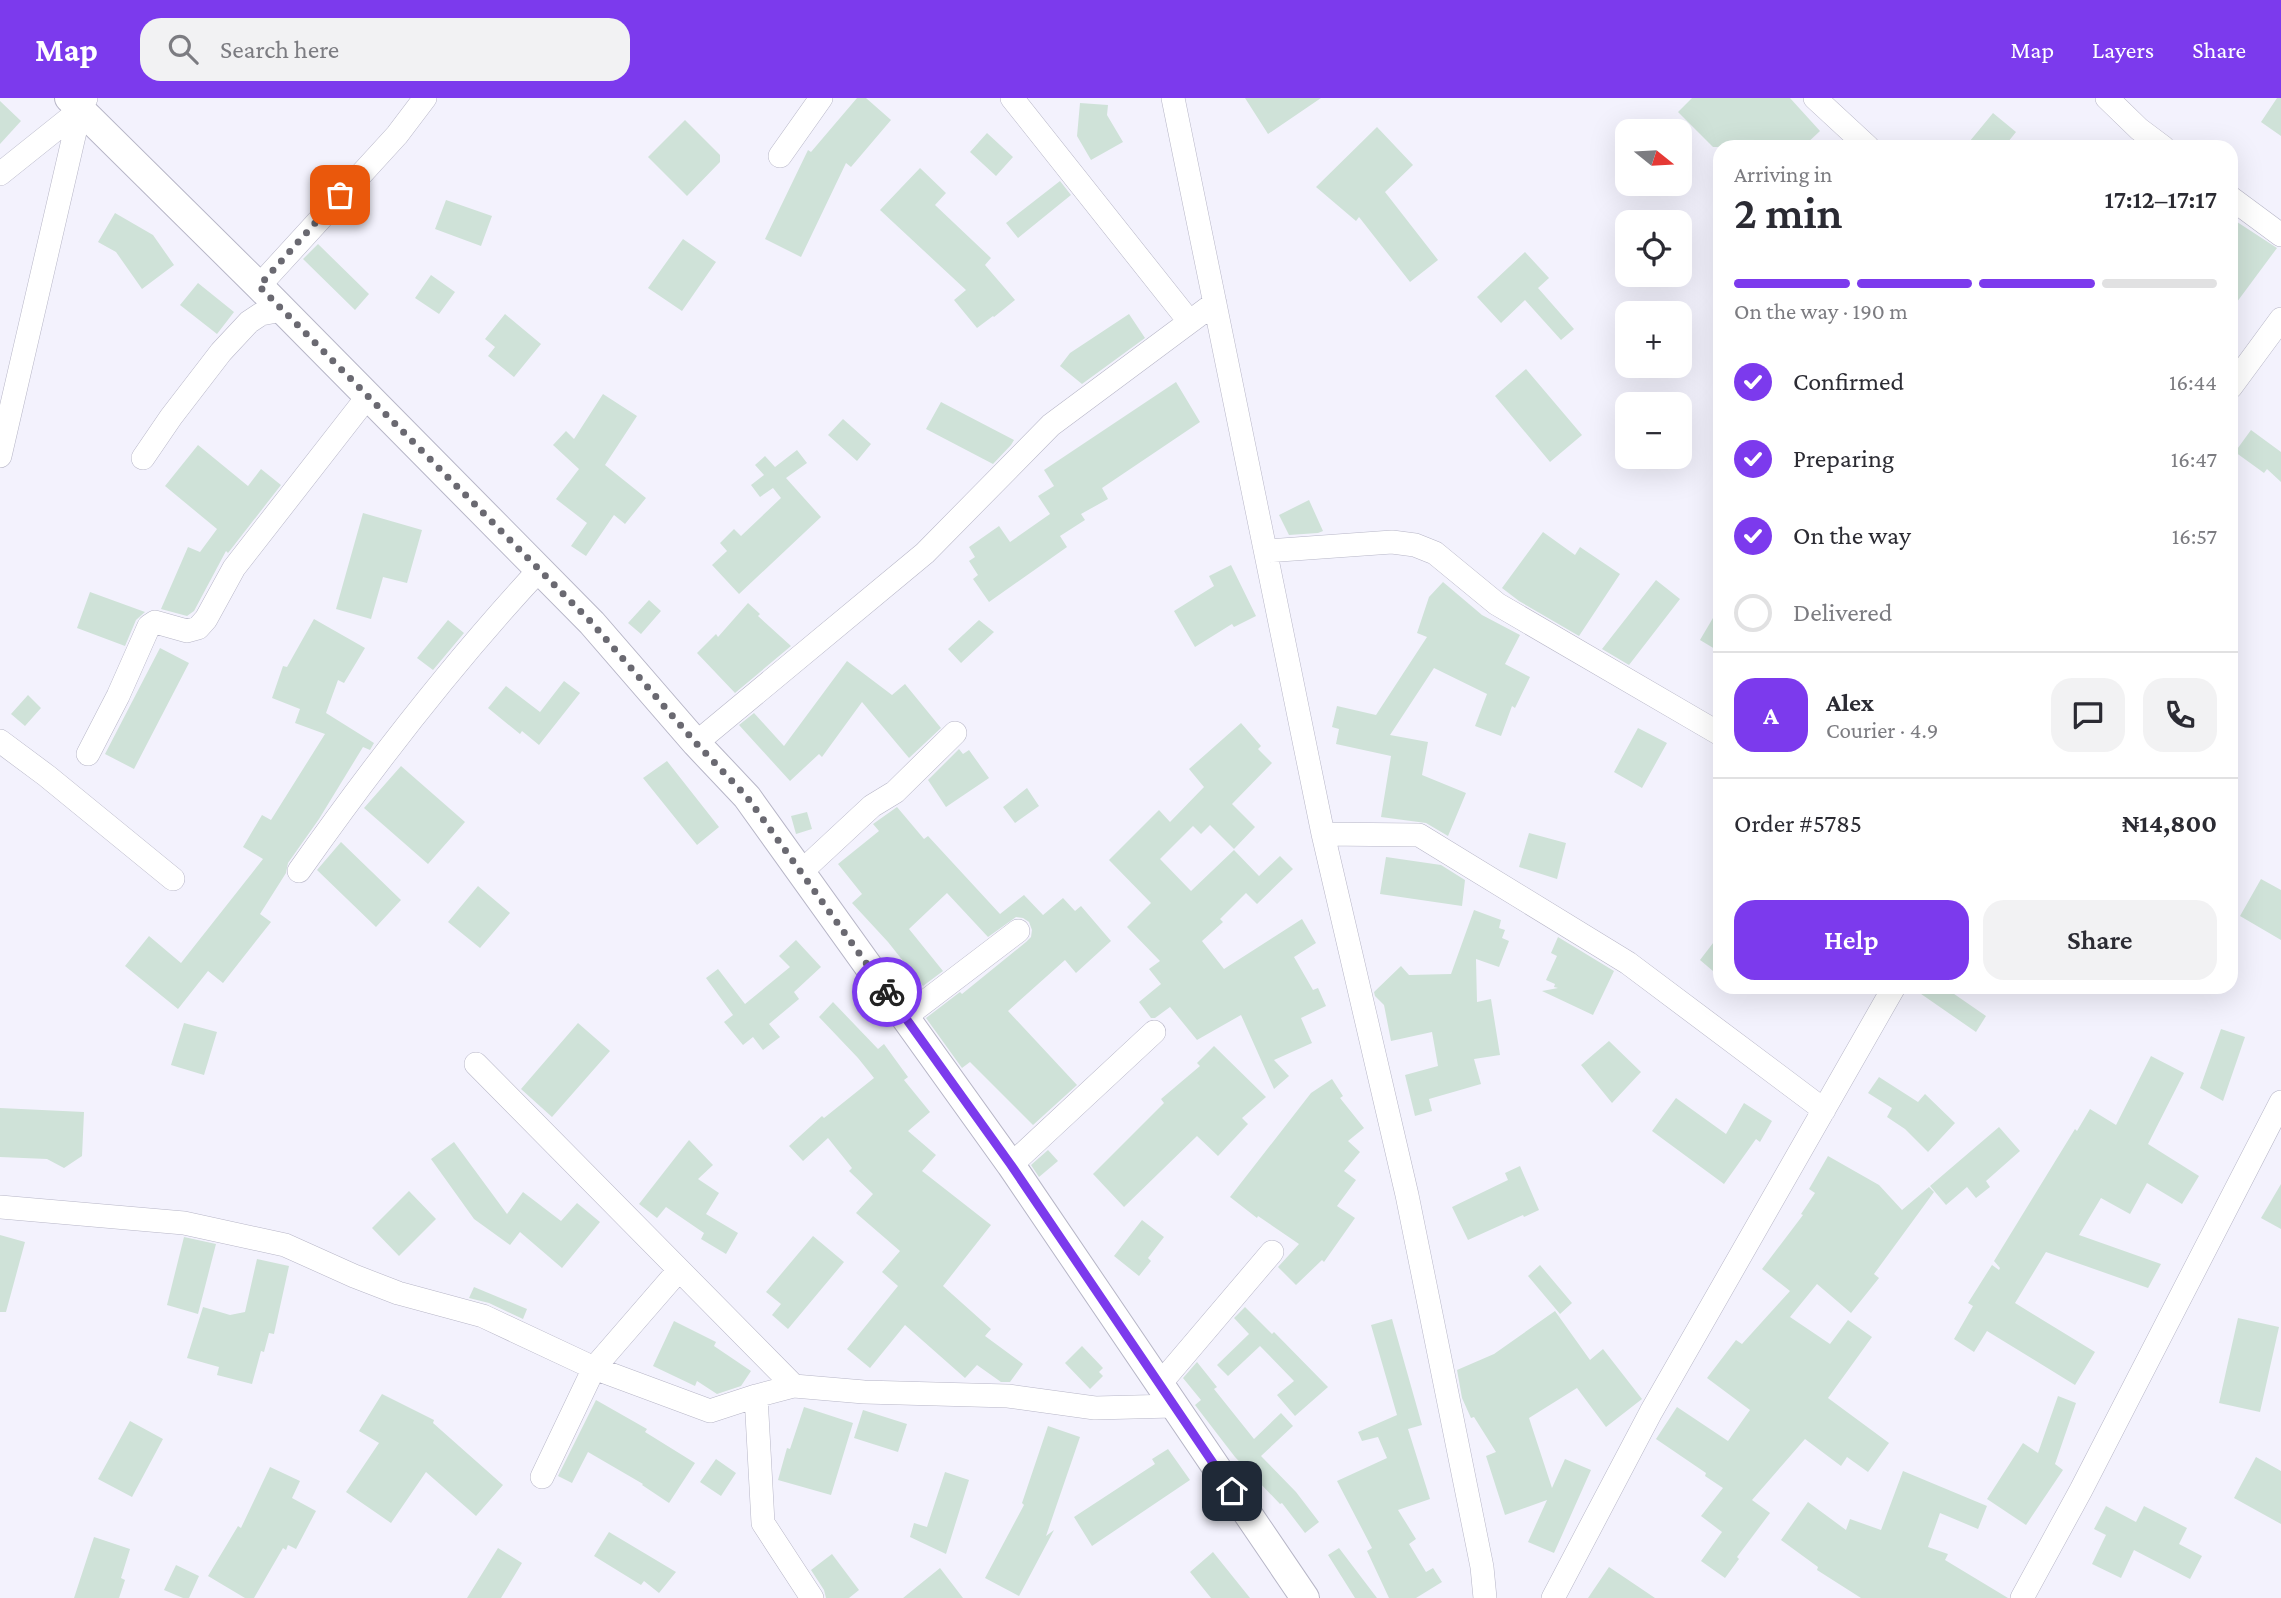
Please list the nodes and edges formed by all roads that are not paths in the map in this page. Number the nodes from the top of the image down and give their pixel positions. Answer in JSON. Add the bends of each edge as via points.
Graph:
{"nodes":[{"id":1,"x":425,"y":98,"type":"edge"},
{"id":2,"x":821,"y":98,"type":"edge"},
{"id":3,"x":1012,"y":98,"type":"edge"},
{"id":4,"x":1173,"y":98,"type":"edge"},
{"id":5,"x":1815,"y":98,"type":"edge"},
{"id":6,"x":2107,"y":98,"type":"edge"},
{"id":7,"x":78,"y":102,"type":"edge"},
{"id":8,"x":1860,"y":140,"type":"edge"},
{"id":9,"x":2154,"y":140,"type":"edge"},
{"id":10,"x":780,"y":156,"type":"dead end"},
{"id":11,"x":0,"y":174,"type":"edge"},
{"id":12,"x":2238,"y":203,"type":"edge"},
{"id":13,"x":2281,"y":235,"type":"edge"},
{"id":14,"x":259,"y":286,"type":"junction"},
{"id":15,"x":1215,"y":303,"type":"junction"},
{"id":16,"x":282,"y":310,"type":"junction"},
{"id":17,"x":2281,"y":319,"type":"edge"},
{"id":18,"x":1189,"y":321,"type":"junction"},
{"id":19,"x":2238,"y":377,"type":"edge"},
{"id":20,"x":368,"y":396,"type":"junction"},
{"id":21,"x":0,"y":456,"type":"edge"},
{"id":22,"x":143,"y":458,"type":"dead end"},
{"id":23,"x":1266,"y":551,"type":"junction"},
{"id":24,"x":539,"y":570,"type":"junction"},
{"id":25,"x":1713,"y":730,"type":"edge"},
{"id":26,"x":955,"y":733,"type":"dead end"},
{"id":27,"x":0,"y":741,"type":"edge"},
{"id":28,"x":696,"y":743,"type":"junction"},
{"id":29,"x":88,"y":754,"type":"dead end"},
{"id":30,"x":1324,"y":834,"type":"junction"},
{"id":31,"x":299,"y":871,"type":"dead end"},
{"id":32,"x":801,"y":872,"type":"junction"},
{"id":33,"x":173,"y":878,"type":"dead end"},
{"id":34,"x":1018,"y":931,"type":"dead end"},
{"id":35,"x":1890,"y":994,"type":"edge"},
{"id":36,"x":905,"y":1017,"type":"junction"},
{"id":37,"x":1154,"y":1032,"type":"dead end"},
{"id":38,"x":476,"y":1064,"type":"dead end"},
{"id":39,"x":2281,"y":1102,"type":"edge"},
{"id":40,"x":1825,"y":1110,"type":"junction"},
{"id":41,"x":1011,"y":1165,"type":"junction"},
{"id":42,"x":0,"y":1207,"type":"edge"},
{"id":43,"x":1272,"y":1252,"type":"dead end"},
{"id":44,"x":679,"y":1270,"type":"junction"},
{"id":45,"x":594,"y":1368,"type":"junction"},
{"id":46,"x":794,"y":1387,"type":"junction"},
{"id":47,"x":1166,"y":1395,"type":"junction"},
{"id":48,"x":756,"y":1396,"type":"junction"},
{"id":49,"x":542,"y":1478,"type":"dead end"},
{"id":50,"x":812,"y":1598,"type":"edge"},
{"id":51,"x":1305,"y":1598,"type":"edge"},
{"id":52,"x":1485,"y":1598,"type":"edge"},
{"id":53,"x":1553,"y":1598,"type":"edge"},
{"id":54,"x":2022,"y":1598,"type":"edge"}],
"edges":[{"from":1,"to":14,"type":"street","via":[[397,135]]},
{"from":2,"to":10,"type":"street"},
{"from":3,"to":18,"type":"street"},
{"from":4,"to":15,"type":"street"},
{"from":5,"to":8,"type":"street"},
{"from":6,"to":9,"type":"street"},
{"from":7,"to":11,"type":"street"},
{"from":7,"to":14,"type":"main road"},
{"from":7,"to":21,"type":"street"},
{"from":12,"to":13,"type":"street"},
{"from":14,"to":16,"type":"main road"},
{"from":15,"to":18,"type":"street"},
{"from":15,"to":23,"type":"street"},
{"from":16,"to":20,"type":"main road"},
{"from":16,"to":22,"type":"street","via":[[249,322],[221,352]]},
{"from":17,"to":19,"type":"street"},
{"from":18,"to":28,"type":"street","via":[[1051,425],[925,553]]},
{"from":20,"to":24,"type":"main road"},
{"from":20,"to":29,"type":"street","via":[[234,568],[198,628],[187,631],[155,622],[149,626]]},
{"from":23,"to":25,"type":"street","via":[[1392,542],[1415,545],[1435,554],[1497,604]]},
{"from":23,"to":30,"type":"street"},
{"from":24,"to":28,"type":"main road","via":[[592,623]]},
{"from":24,"to":31,"type":"street","via":[[486,627],[362,782]]},
{"from":26,"to":32,"type":"street"},
{"from":27,"to":33,"type":"street"},
{"from":28,"to":32,"type":"main road","via":[[747,797]]},
{"from":30,"to":40,"type":"street","via":[[1419,835],[1628,963]]},
{"from":30,"to":52,"type":"street","via":[[1407,1195]]},
{"from":32,"to":36,"type":"main road"},
{"from":34,"to":36,"type":"street"},
{"from":35,"to":40,"type":"street"},
{"from":36,"to":41,"type":"main road"},
{"from":37,"to":41,"type":"street"},
{"from":38,"to":44,"type":"street"},
{"from":39,"to":54,"type":"street"},
{"from":40,"to":53,"type":"street","via":[[1650,1412]]},
{"from":41,"to":47,"type":"main road"},
{"from":42,"to":45,"type":"street","via":[[184,1223],[285,1245],[398,1293],[483,1316]]},
{"from":43,"to":47,"type":"street"},
{"from":44,"to":45,"type":"street"},
{"from":44,"to":46,"type":"street"},
{"from":45,"to":48,"type":"street","via":[[710,1411]]},
{"from":45,"to":49,"type":"street"},
{"from":46,"to":47,"type":"street","via":[[1008,1396],[1096,1408]]},
{"from":46,"to":48,"type":"street"},
{"from":47,"to":51,"type":"main road"},
{"from":48,"to":50,"type":"street","via":[[763,1523]]}]}
